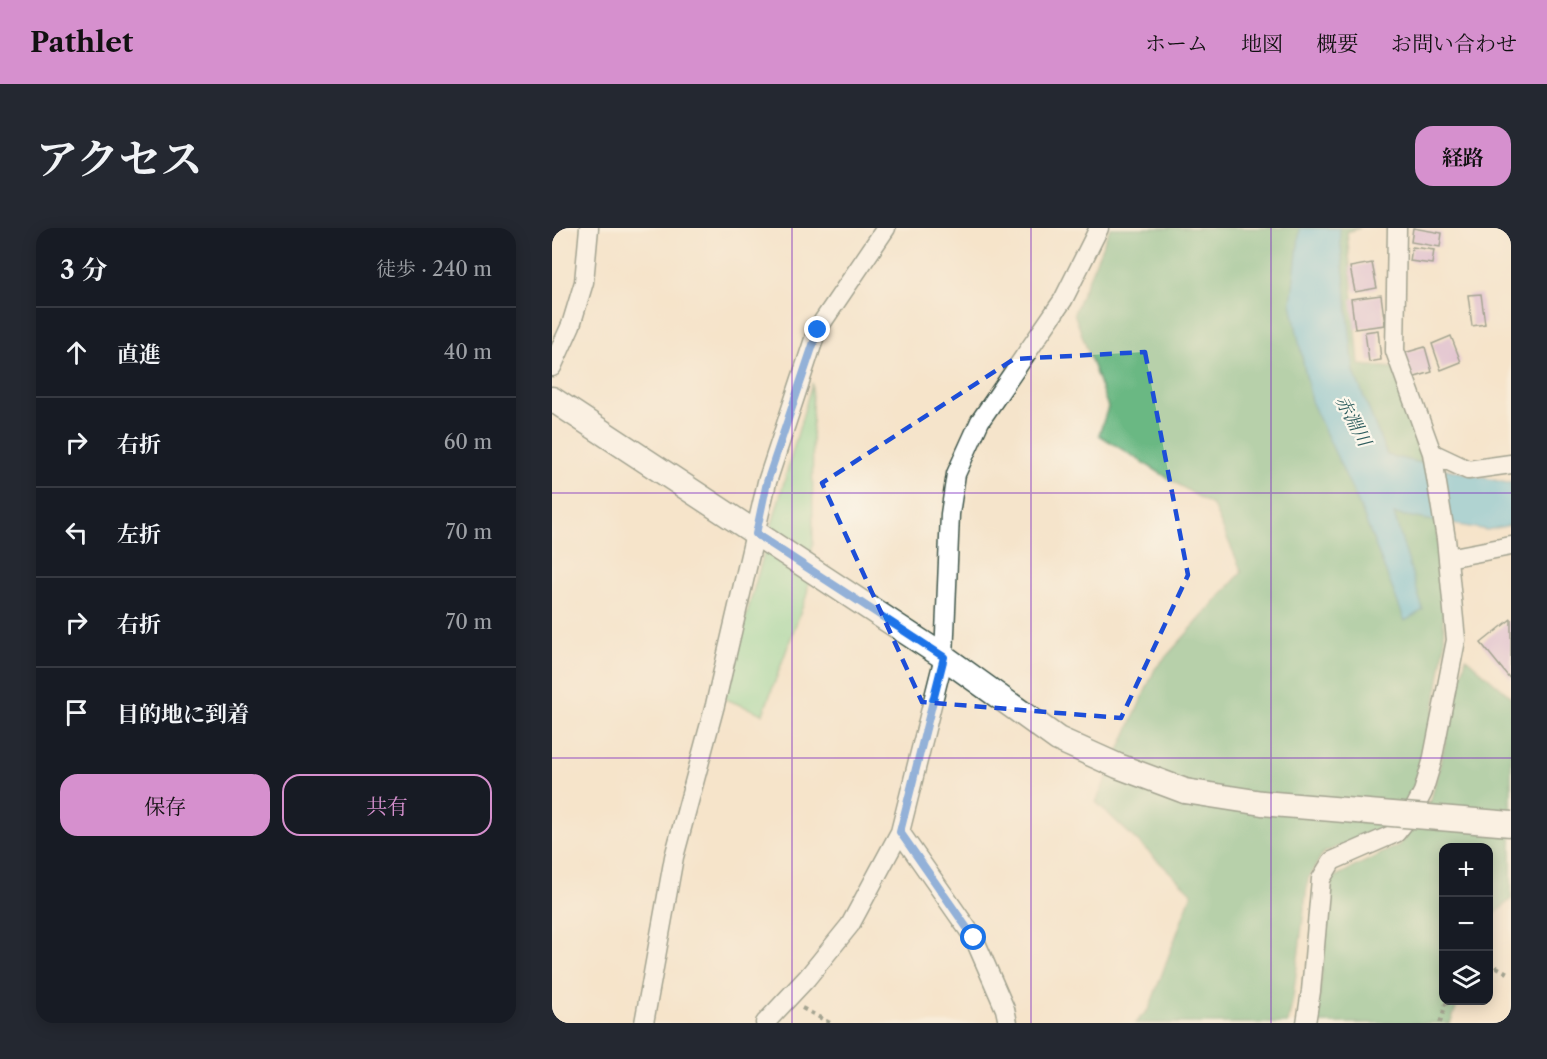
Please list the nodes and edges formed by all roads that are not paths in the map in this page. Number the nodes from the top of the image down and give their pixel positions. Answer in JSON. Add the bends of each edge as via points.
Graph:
{"nodes":[{"id":1,"x":589,"y":228,"type":"edge"},
{"id":2,"x":886,"y":228,"type":"edge"},
{"id":3,"x":1099,"y":228,"type":"edge"},
{"id":4,"x":1397,"y":228,"type":"edge"},
{"id":5,"x":552,"y":367,"type":"edge"},
{"id":6,"x":552,"y":399,"type":"edge"},
{"id":7,"x":1432,"y":453,"type":"junction"},
{"id":8,"x":1511,"y":464,"type":"edge"},
{"id":9,"x":756,"y":534,"type":"junction"},
{"id":10,"x":1511,"y":546,"type":"edge"},
{"id":11,"x":1448,"y":558,"type":"junction"},
{"id":12,"x":944,"y":657,"type":"junction"},
{"id":13,"x":1511,"y":824,"type":"edge"},
{"id":14,"x":900,"y":832,"type":"junction"},
{"id":15,"x":644,"y":1023,"type":"edge"},
{"id":16,"x":765,"y":1023,"type":"edge"},
{"id":17,"x":1008,"y":1023,"type":"edge"},
{"id":18,"x":1306,"y":1023,"type":"edge"}],
"edges":[{"from":1,"to":5,"type":"street","via":[[584,282]]},
{"from":2,"to":9,"type":"street","via":[[818,330],[767,482]]},
{"from":3,"to":12,"type":"street","via":[[1063,300],[980,422],[956,474],[950,514]]},
{"from":4,"to":7,"type":"street","via":[[1395,351]]},
{"from":6,"to":9,"type":"street"},
{"from":7,"to":8,"type":"street","via":[[1468,470]]},
{"from":7,"to":11,"type":"street"},
{"from":9,"to":12,"type":"street"},
{"from":9,"to":15,"type":"street","via":[[674,858]]},
{"from":10,"to":11,"type":"street"},
{"from":11,"to":18,"type":"street","via":[[1456,640],[1426,782],[1412,813],[1396,833],[1332,861],[1321,879]]},
{"from":12,"to":13,"type":"street","bridge":true,"via":[[1058,739],[1185,791],[1274,804]]},
{"from":12,"to":14,"type":"street"},
{"from":14,"to":16,"type":"street","via":[[850,925]]},
{"from":14,"to":17,"type":"street","via":[[974,938]]}]}
